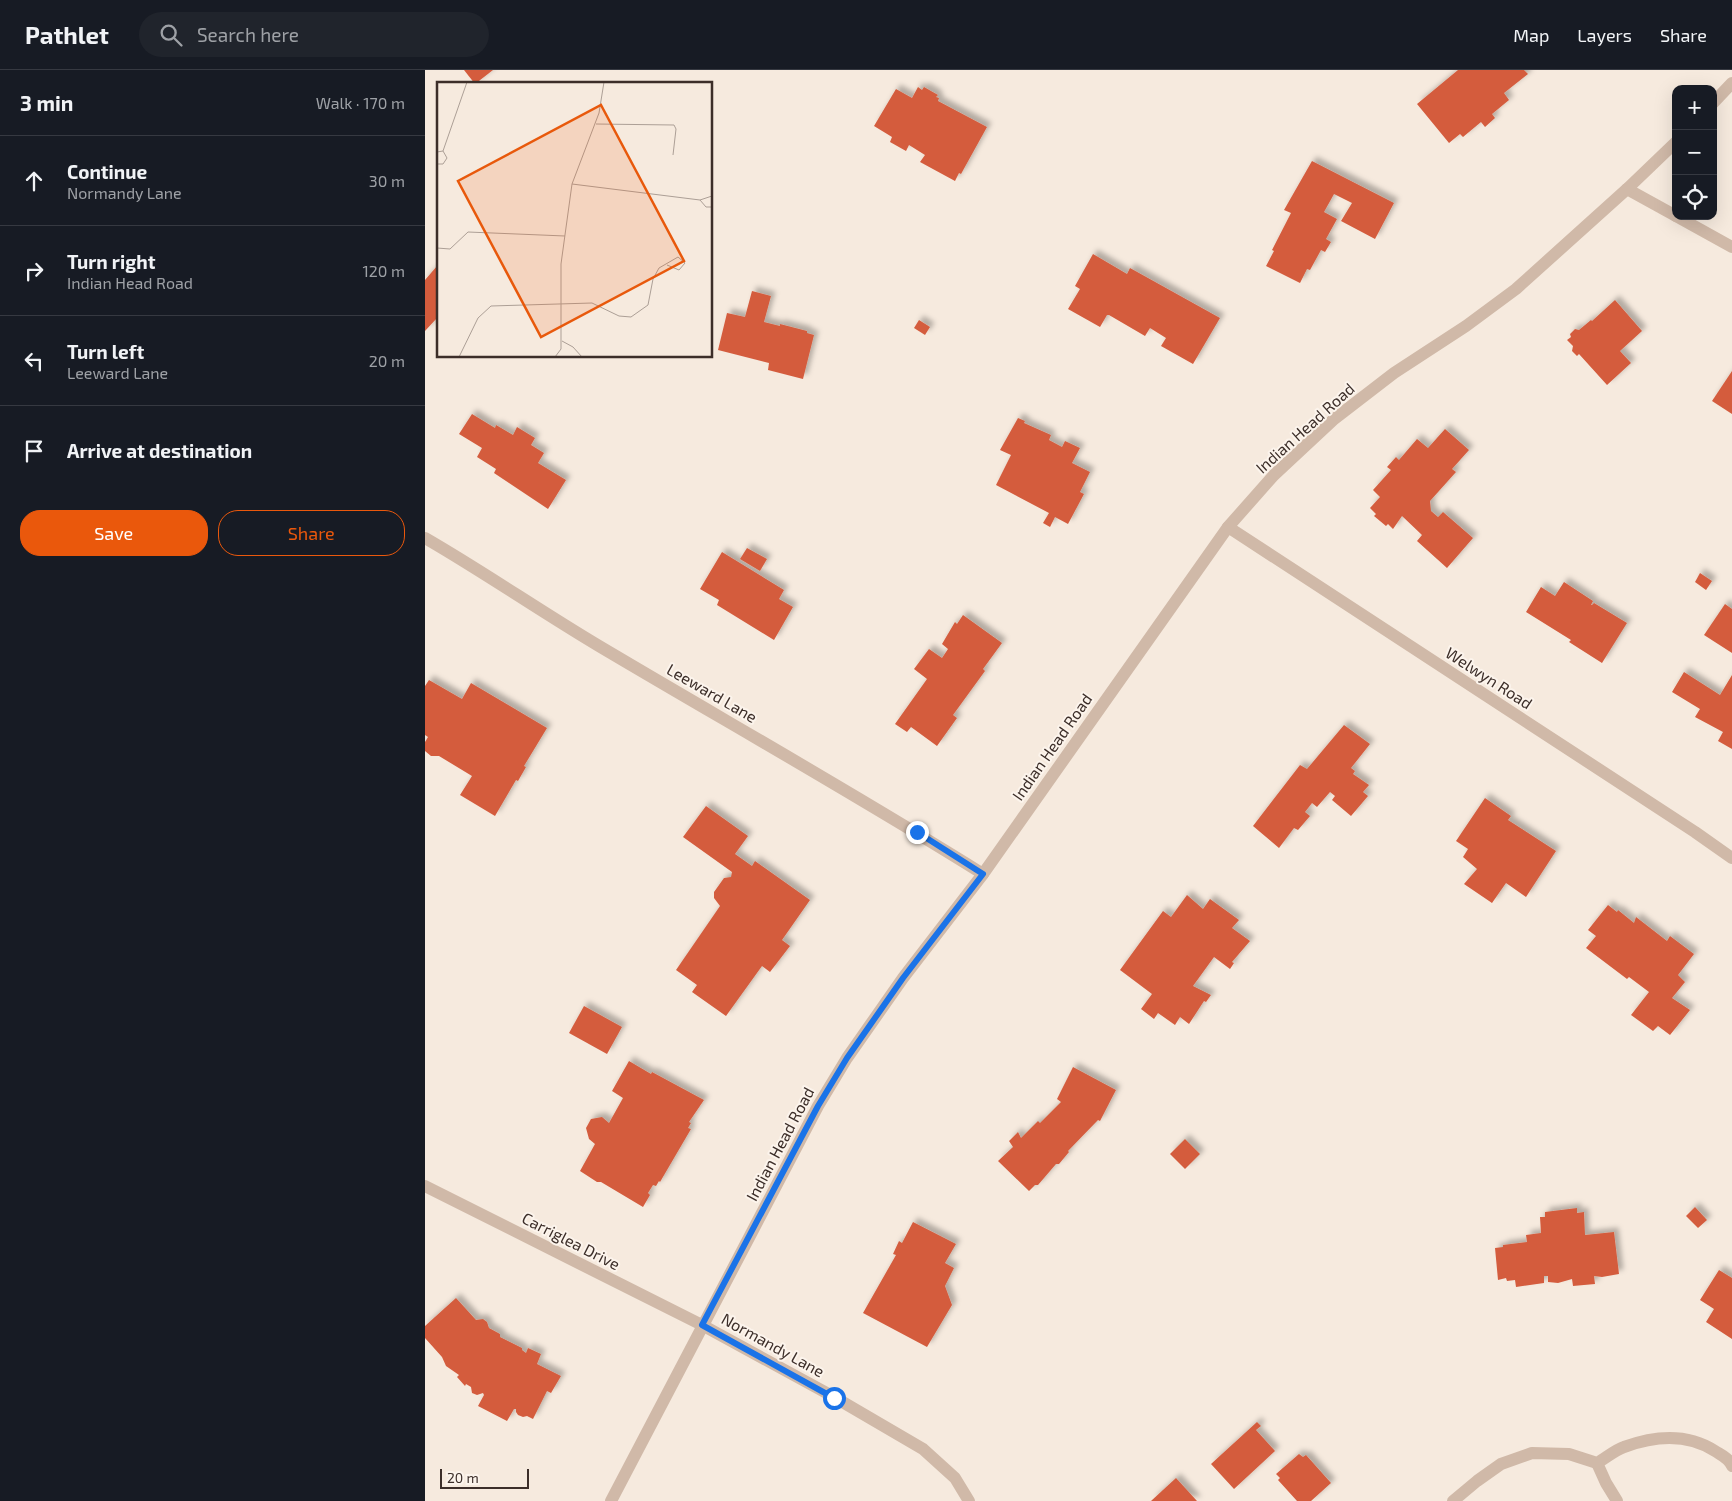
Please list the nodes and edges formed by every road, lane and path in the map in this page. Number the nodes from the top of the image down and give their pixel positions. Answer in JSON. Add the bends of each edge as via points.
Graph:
{"nodes":[{"id":1,"x":1732,"y":83,"type":"edge"},
{"id":2,"x":1717,"y":99,"type":"edge"},
{"id":3,"x":1672,"y":146,"type":"edge"},
{"id":4,"x":1627,"y":189,"type":"junction"},
{"id":5,"x":1672,"y":214,"type":"edge"},
{"id":6,"x":1683,"y":220,"type":"edge"},
{"id":7,"x":1732,"y":247,"type":"edge"},
{"id":8,"x":1227,"y":527,"type":"junction"},
{"id":9,"x":425,"y":538,"type":"edge"},
{"id":10,"x":1732,"y":858,"type":"edge"},
{"id":11,"x":983,"y":874,"type":"junction"},
{"id":12,"x":425,"y":1186,"type":"edge"},
{"id":13,"x":702,"y":1325,"type":"junction"},
{"id":14,"x":1597,"y":1463,"type":"junction"},
{"id":15,"x":1732,"y":1466,"type":"edge"},
{"id":16,"x":611,"y":1501,"type":"edge"},
{"id":17,"x":969,"y":1501,"type":"edge"},
{"id":18,"x":1453,"y":1501,"type":"edge"},
{"id":19,"x":1617,"y":1501,"type":"edge"}],
"edges":[{"from":1,"to":2,"type":"street"},
{"from":3,"to":4,"type":"street","name":"Indian Head Road"},
{"from":4,"to":5,"type":"street"},
{"from":4,"to":8,"type":"street","name":"Indian Head Road","via":[[1516,289],[1394,373],[1333,420],[1273,475]]},
{"from":6,"to":7,"type":"street"},
{"from":8,"to":10,"type":"street","name":"Welwyn Road"},
{"from":8,"to":11,"type":"street","name":"Indian Head Road"},
{"from":9,"to":11,"type":"street","name":"Leeward Lane"},
{"from":11,"to":13,"type":"street","name":"Indian Head Road","via":[[903,978],[847,1058],[818,1106]]},
{"from":12,"to":13,"type":"street","name":"Carriglea Drive"},
{"from":13,"to":16,"type":"street","name":"Indian Head Road"},
{"from":13,"to":17,"type":"street","name":"Normandy Lane","via":[[923,1449],[955,1478]]},
{"from":14,"to":15,"type":"street","via":[[1623,1447],[1639,1442],[1682,1438],[1705,1445],[1730,1461]]},
{"from":14,"to":18,"type":"street","via":[[1569,1454],[1532,1453],[1501,1464]]},
{"from":14,"to":19,"type":"street"}]}
